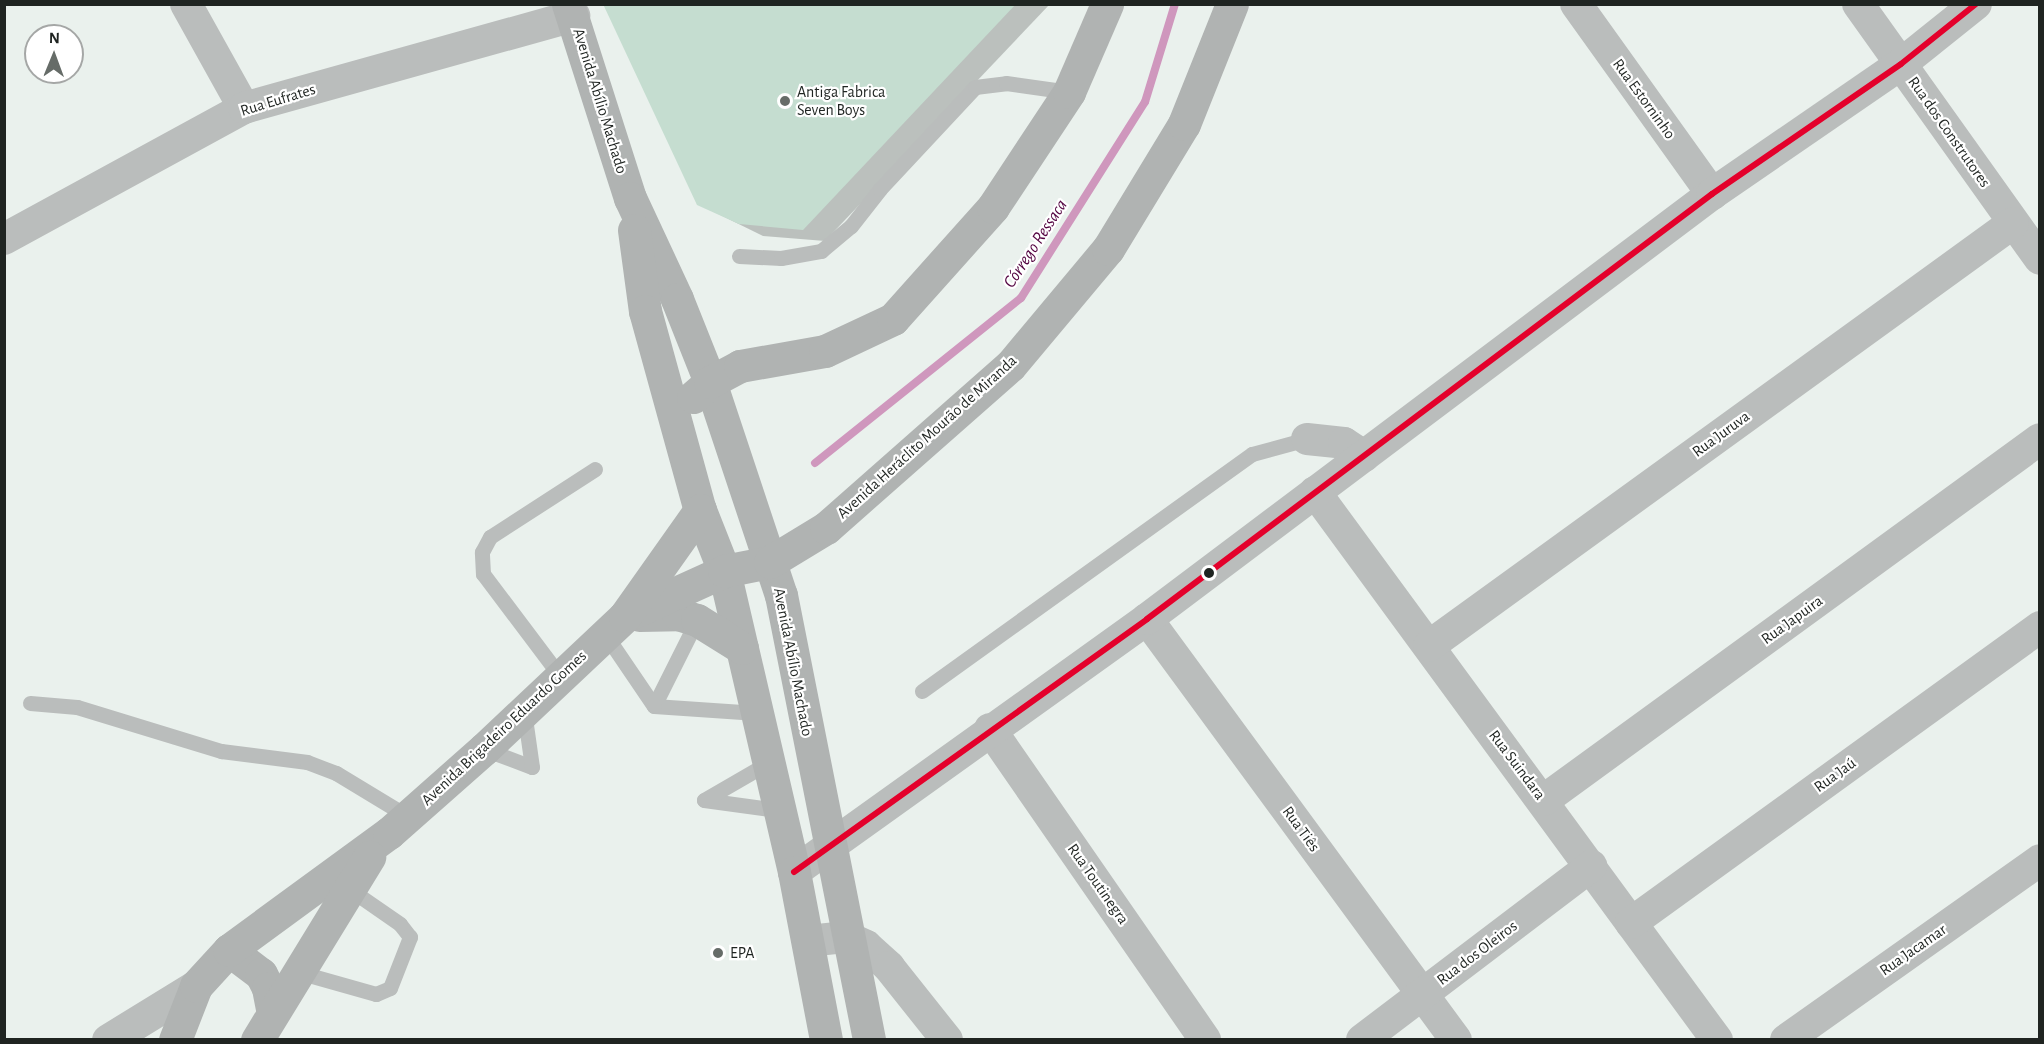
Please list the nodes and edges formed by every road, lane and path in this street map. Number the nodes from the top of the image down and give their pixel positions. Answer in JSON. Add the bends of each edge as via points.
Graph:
{"nodes":[{"id":1,"x":186,"y":4,"type":"edge"},
{"id":2,"x":1107,"y":4,"type":"edge"},
{"id":3,"x":1232,"y":4,"type":"edge"},
{"id":4,"x":1576,"y":4,"type":"edge"},
{"id":5,"x":1858,"y":4,"type":"edge"},
{"id":6,"x":1976,"y":4,"type":"edge"},
{"id":7,"x":571,"y":10,"type":"edge"},
{"id":8,"x":1901,"y":64,"type":"junction"},
{"id":9,"x":1069,"y":92,"type":"junction"},
{"id":10,"x":244,"y":108,"type":"junction"},
{"id":11,"x":1712,"y":194,"type":"junction"},
{"id":12,"x":630,"y":198,"type":"junction"},
{"id":13,"x":2013,"y":223,"type":"junction"},
{"id":14,"x":4,"y":239,"type":"edge"},
{"id":15,"x":739,"y":256,"type":"dead end"},
{"id":16,"x":2040,"y":259,"type":"edge"},
{"id":17,"x":710,"y":382,"type":"junction"},
{"id":18,"x":679,"y":434,"type":"junction"},
{"id":19,"x":1307,"y":439,"type":"joint"},
{"id":20,"x":2040,"y":439,"type":"edge"},
{"id":21,"x":1364,"y":456,"type":"junction"},
{"id":22,"x":595,"y":469,"type":"dead end"},
{"id":23,"x":1316,"y":492,"type":"junction"},
{"id":24,"x":700,"y":510,"type":"junction"},
{"id":25,"x":826,"y":528,"type":"junction"},
{"id":26,"x":770,"y":562,"type":"junction"},
{"id":27,"x":724,"y":571,"type":"junction"},
{"id":28,"x":781,"y":595,"type":"junction"},
{"id":29,"x":1147,"y":619,"type":"junction"},
{"id":30,"x":697,"y":620,"type":"junction"},
{"id":31,"x":615,"y":625,"type":"junction"},
{"id":32,"x":2040,"y":627,"type":"edge"},
{"id":33,"x":1429,"y":646,"type":"junction"},
{"id":34,"x":742,"y":648,"type":"junction"},
{"id":35,"x":560,"y":676,"type":"junction"},
{"id":36,"x":922,"y":692,"type":"dead end"},
{"id":37,"x":30,"y":703,"type":"dead end"},
{"id":38,"x":654,"y":706,"type":"junction"},
{"id":39,"x":524,"y":711,"type":"junction"},
{"id":40,"x":757,"y":713,"type":"junction"},
{"id":41,"x":990,"y":729,"type":"junction"},
{"id":42,"x":484,"y":749,"type":"junction"},
{"id":43,"x":766,"y":764,"type":"junction"},
{"id":44,"x":1544,"y":800,"type":"junction"},
{"id":45,"x":777,"y":810,"type":"junction"},
{"id":46,"x":407,"y":816,"type":"junction"},
{"id":47,"x":381,"y":838,"type":"junction"},
{"id":48,"x":829,"y":849,"type":"junction"},
{"id":49,"x":2040,"y":860,"type":"edge"},
{"id":50,"x":1591,"y":866,"type":"junction"},
{"id":51,"x":794,"y":873,"type":"junction"},
{"id":52,"x":348,"y":888,"type":"junction"},
{"id":53,"x":1630,"y":922,"type":"junction"},
{"id":54,"x":847,"y":937,"type":"junction"},
{"id":55,"x":808,"y":941,"type":"junction"},
{"id":56,"x":230,"y":950,"type":"junction"},
{"id":57,"x":298,"y":972,"type":"junction"},
{"id":58,"x":196,"y":986,"type":"junction"},
{"id":59,"x":1422,"y":994,"type":"junction"},
{"id":60,"x":265,"y":1026,"type":"edge"},
{"id":61,"x":108,"y":1040,"type":"edge"},
{"id":62,"x":175,"y":1040,"type":"edge"},
{"id":63,"x":826,"y":1040,"type":"edge"},
{"id":64,"x":869,"y":1040,"type":"edge"},
{"id":65,"x":947,"y":1040,"type":"edge"},
{"id":66,"x":1205,"y":1040,"type":"edge"},
{"id":67,"x":1362,"y":1040,"type":"edge"},
{"id":68,"x":1456,"y":1040,"type":"edge"},
{"id":69,"x":1717,"y":1040,"type":"edge"},
{"id":70,"x":1786,"y":1040,"type":"edge"}],
"edges":[{"from":1,"to":10,"type":"street"},
{"from":2,"to":9,"type":"main road"},
{"from":3,"to":25,"type":"main road","name":"Avenida Heráclito Mourão de Miranda","via":[[1184,124],[1108,249],[1010,366]]},
{"from":4,"to":11,"type":"street","name":"Rua Estorninho"},
{"from":5,"to":8,"type":"street","name":"Rua dos Construtores"},
{"from":6,"to":8,"type":"street"},
{"from":7,"to":10,"type":"street","name":"Rua Eufrates"},
{"from":7,"to":12,"type":"main road","name":"Avenida Abílio Machado"},
{"from":8,"to":11,"type":"street"},
{"from":8,"to":13,"type":"street","name":"Rua dos Construtores"},
{"from":9,"to":15,"type":"lane","via":[[1006,83],[975,87],[851,226],[821,251],[781,258]]},
{"from":9,"to":17,"type":"main road","via":[[993,207],[893,319],[825,351],[740,366]]},
{"from":10,"to":14,"type":"street","name":"Rua Eufrates"},
{"from":11,"to":21,"type":"street"},
{"from":12,"to":17,"type":"main road","name":"Avenida Abílio Machado"},
{"from":12,"to":18,"type":"main road","name":"Avenida Abílio Machado","via":[[645,311]]},
{"from":13,"to":16,"type":"street","name":"Rua dos Construtores"},
{"from":13,"to":33,"type":"street","name":"Rua Juruva"},
{"from":17,"to":18,"type":"main road","via":[[683,410]]},
{"from":17,"to":26,"type":"main road","name":"Avenida Abílio Machado"},
{"from":18,"to":24,"type":"main road","name":"Avenida Abílio Machado"},
{"from":19,"to":21,"type":"street","via":[[1344,443]]},
{"from":19,"to":36,"type":"lane","via":[[1252,453]]},
{"from":20,"to":44,"type":"street","name":"Rua Japuira"},
{"from":21,"to":23,"type":"street"},
{"from":22,"to":35,"type":"lane","via":[[490,537],[482,552],[483,574]]},
{"from":23,"to":29,"type":"street"},
{"from":23,"to":33,"type":"street","name":"Rua Suindara"},
{"from":24,"to":27,"type":"main road","name":"Avenida Abílio Machado"},
{"from":24,"to":31,"type":"main road","name":"Avenida Brigadeiro Eduardo Gomes"},
{"from":25,"to":26,"type":"main road","name":"Avenida Heráclito Mourão de Miranda"},
{"from":25,"to":28,"type":"main road"},
{"from":26,"to":27,"type":"main road","name":"Avenida Heráclito Mourão de Miranda"},
{"from":26,"to":28,"type":"main road","name":"Avenida Abílio Machado"},
{"from":27,"to":31,"type":"main road","name":"Avenida Brigadeiro Eduardo Gomes"},
{"from":27,"to":34,"type":"main road","name":"Avenida Abílio Machado"},
{"from":28,"to":48,"type":"main road","name":"Avenida Abílio Machado"},
{"from":29,"to":41,"type":"street"},
{"from":29,"to":59,"type":"street","name":"Rua Tiês"},
{"from":30,"to":31,"type":"main road","via":[[653,613]]},
{"from":30,"to":34,"type":"main road"},
{"from":30,"to":38,"type":"lane"},
{"from":31,"to":35,"type":"main road","name":"Avenida Brigadeiro Eduardo Gomes"},
{"from":31,"to":38,"type":"lane"},
{"from":32,"to":53,"type":"street","name":"Rua Jaú"},
{"from":33,"to":44,"type":"street","name":"Rua Suindara"},
{"from":34,"to":40,"type":"main road","name":"Avenida Abílio Machado"},
{"from":35,"to":39,"type":"main road","name":"Avenida Brigadeiro Eduardo Gomes"},
{"from":37,"to":46,"type":"lane","via":[[77,707],[221,751],[307,762],[336,773]]},
{"from":38,"to":40,"type":"lane"},
{"from":39,"to":42,"type":"main road","name":"Avenida Brigadeiro Eduardo Gomes"},
{"from":39,"to":42,"type":"lane","via":[[532,767]]},
{"from":40,"to":43,"type":"main road","name":"Avenida Abílio Machado"},
{"from":41,"to":48,"type":"street"},
{"from":41,"to":66,"type":"street","name":"Rua Toutinegra"},
{"from":42,"to":46,"type":"main road","name":"Avenida Brigadeiro Eduardo Gomes"},
{"from":43,"to":45,"type":"main road","name":"Avenida Abílio Machado"},
{"from":43,"to":45,"type":"lane","via":[[704,800]]},
{"from":44,"to":50,"type":"street","name":"Rua Suindara"},
{"from":45,"to":51,"type":"main road","name":"Avenida Abílio Machado"},
{"from":46,"to":47,"type":"main road","name":"Avenida Brigadeiro Eduardo Gomes"},
{"from":47,"to":52,"type":"main road","name":"Avenida Brigadeiro Eduardo Gomes"},
{"from":47,"to":56,"type":"main road","name":"Avenida Brigadeiro Eduardo Gomes"},
{"from":48,"to":51,"type":"street"},
{"from":48,"to":54,"type":"main road","name":"Avenida Abílio Machado"},
{"from":49,"to":70,"type":"street","name":"Rua Jacamar"},
{"from":50,"to":53,"type":"street","name":"Rua Suindara"},
{"from":50,"to":59,"type":"street","name":"Rua dos Oleiros"},
{"from":51,"to":55,"type":"main road","name":"Avenida Abílio Machado"},
{"from":52,"to":57,"type":"main road","name":"Avenida Brigadeiro Eduardo Gomes"},
{"from":52,"to":57,"type":"lane","via":[[400,924],[410,937],[390,988],[376,994]]},
{"from":53,"to":69,"type":"street","name":"Rua Suindara"},
{"from":54,"to":55,"type":"street"},
{"from":54,"to":64,"type":"main road","name":"Avenida Abílio Machado"},
{"from":54,"to":65,"type":"street","via":[[866,945],[889,967]]},
{"from":55,"to":63,"type":"main road","name":"Avenida Abílio Machado"},
{"from":56,"to":58,"type":"main road","name":"Avenida Brigadeiro Eduardo Gomes"},
{"from":56,"to":60,"type":"main road","via":[[261,974],[268,988]]},
{"from":57,"to":60,"type":"main road","name":"Avenida Brigadeiro Eduardo Gomes"},
{"from":58,"to":61,"type":"street"},
{"from":58,"to":62,"type":"main road","name":"Avenida Brigadeiro Eduardo Gomes"},
{"from":59,"to":67,"type":"street","name":"Rua dos Oleiros"},
{"from":59,"to":68,"type":"street","name":"Rua Tiês"}]}
